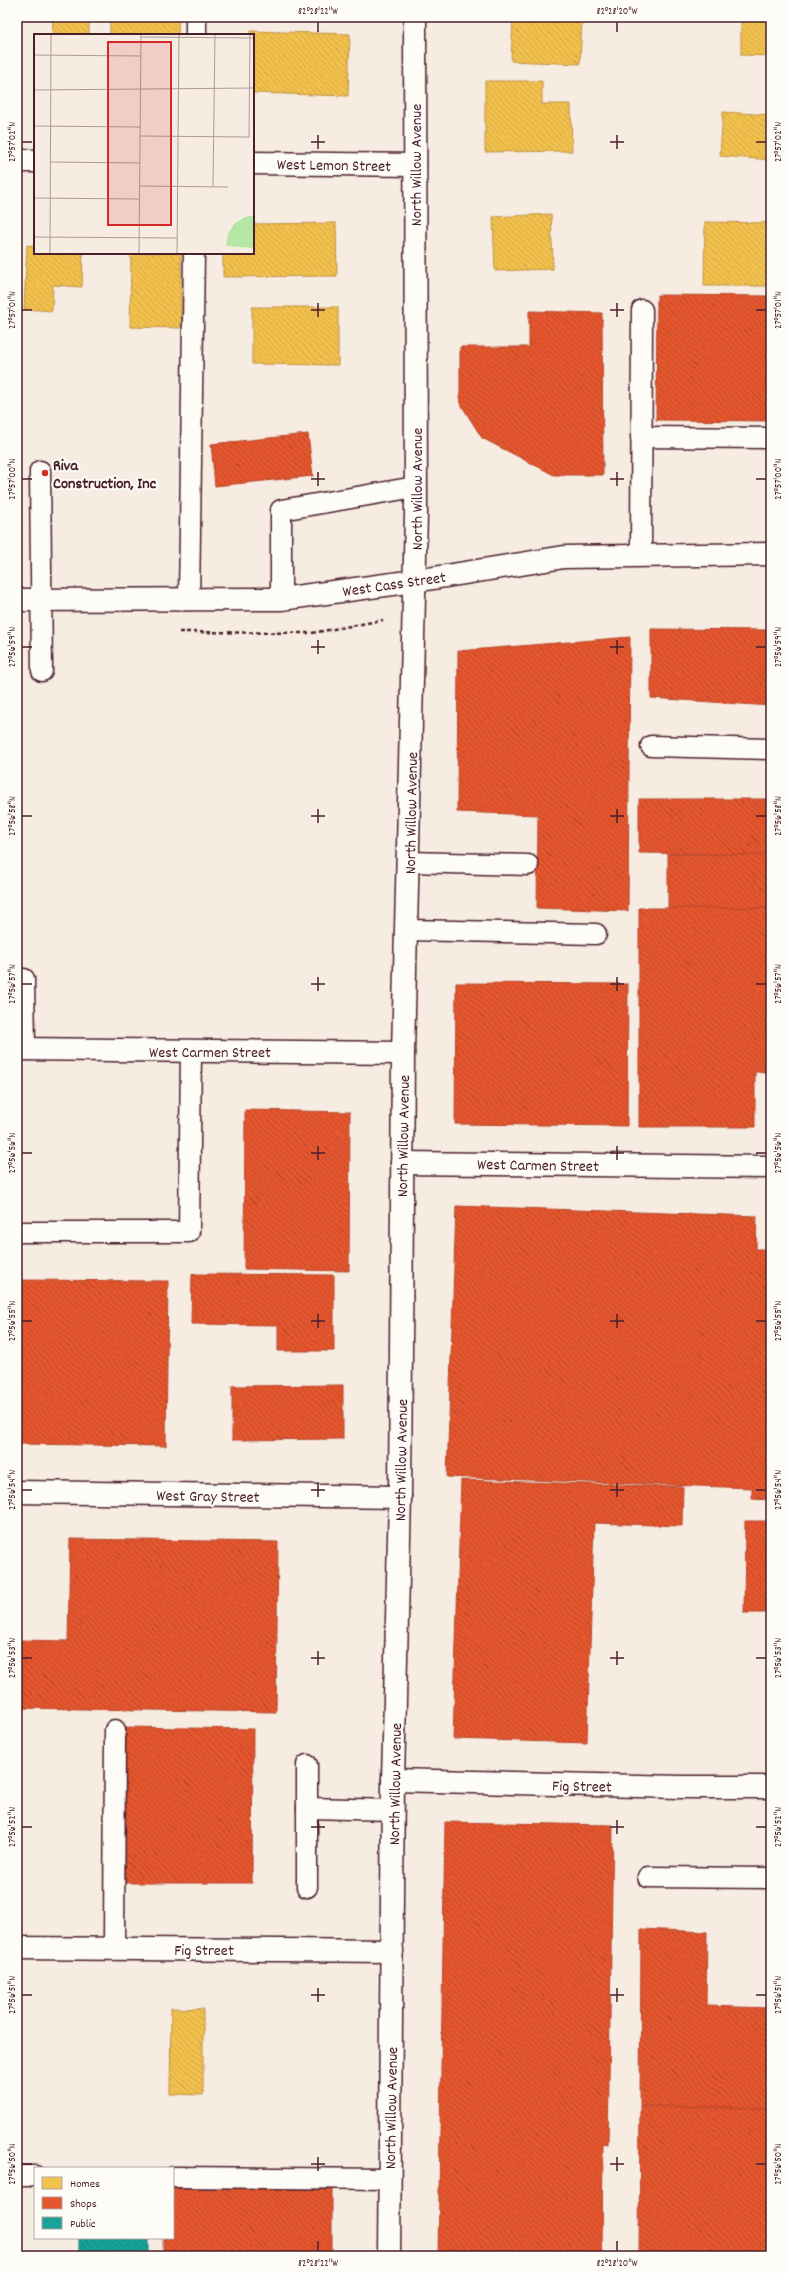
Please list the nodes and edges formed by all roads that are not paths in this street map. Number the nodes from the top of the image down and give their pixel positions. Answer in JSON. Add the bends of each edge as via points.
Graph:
{"nodes":[{"id":1,"x":196,"y":17,"type":"edge"},
{"id":2,"x":415,"y":17,"type":"edge"},
{"id":3,"x":196,"y":34,"type":"edge"},
{"id":4,"x":17,"y":161,"type":"edge"},
{"id":5,"x":34,"y":161,"type":"edge"},
{"id":6,"x":254,"y":163,"type":"edge"},
{"id":7,"x":415,"y":165,"type":"junction"},
{"id":8,"x":194,"y":254,"type":"edge"},
{"id":9,"x":642,"y":310,"type":"dead end"},
{"id":10,"x":641,"y":437,"type":"junction"},
{"id":11,"x":771,"y":438,"type":"edge"},
{"id":12,"x":40,"y":471,"type":"dead end"},
{"id":13,"x":415,"y":487,"type":"junction"},
{"id":14,"x":771,"y":554,"type":"edge"},
{"id":15,"x":641,"y":555,"type":"junction"},
{"id":16,"x":415,"y":581,"type":"junction"},
{"id":17,"x":281,"y":599,"type":"junction"},
{"id":18,"x":17,"y":600,"type":"edge"},
{"id":19,"x":42,"y":600,"type":"junction"},
{"id":20,"x":189,"y":600,"type":"junction"},
{"id":21,"x":42,"y":670,"type":"dead end"},
{"id":22,"x":651,"y":746,"type":"dead end"},
{"id":23,"x":771,"y":749,"type":"edge"},
{"id":24,"x":409,"y":862,"type":"junction"},
{"id":25,"x":528,"y":865,"type":"dead end"},
{"id":26,"x":407,"y":930,"type":"junction"},
{"id":27,"x":596,"y":934,"type":"dead end"},
{"id":28,"x":24,"y":979,"type":"dead end"},
{"id":29,"x":21,"y":1049,"type":"edge"},
{"id":30,"x":191,"y":1051,"type":"junction"},
{"id":31,"x":403,"y":1053,"type":"junction"},
{"id":32,"x":402,"y":1162,"type":"junction"},
{"id":33,"x":771,"y":1167,"type":"edge"},
{"id":34,"x":17,"y":1232,"type":"edge"},
{"id":35,"x":17,"y":1492,"type":"edge"},
{"id":36,"x":400,"y":1497,"type":"junction"},
{"id":37,"x":115,"y":1730,"type":"dead end"},
{"id":38,"x":307,"y":1765,"type":"dead end"},
{"id":39,"x":393,"y":1780,"type":"junction"},
{"id":40,"x":771,"y":1787,"type":"edge"},
{"id":41,"x":307,"y":1808,"type":"junction"},
{"id":42,"x":393,"y":1810,"type":"junction"},
{"id":43,"x":648,"y":1876,"type":"dead end"},
{"id":44,"x":771,"y":1878,"type":"edge"},
{"id":45,"x":307,"y":1888,"type":"dead end"},
{"id":46,"x":17,"y":1948,"type":"edge"},
{"id":47,"x":114,"y":1949,"type":"junction"},
{"id":48,"x":392,"y":1951,"type":"junction"},
{"id":49,"x":17,"y":2176,"type":"edge"},
{"id":50,"x":34,"y":2176,"type":"edge"},
{"id":51,"x":174,"y":2177,"type":"edge"},
{"id":52,"x":390,"y":2179,"type":"junction"},
{"id":53,"x":389,"y":2256,"type":"edge"}],
"edges":[{"from":1,"to":3,"type":"lane"},
{"from":2,"to":7,"type":"street","name":"North Willow Avenue"},
{"from":4,"to":5,"type":"street"},
{"from":6,"to":7,"type":"street","name":"West Lemon Street"},
{"from":7,"to":13,"type":"street","name":"North Willow Avenue"},
{"from":8,"to":20,"type":"lane"},
{"from":9,"to":10,"type":"lane"},
{"from":10,"to":11,"type":"lane"},
{"from":10,"to":15,"type":"lane"},
{"from":12,"to":19,"type":"lane"},
{"from":13,"to":16,"type":"street","name":"North Willow Avenue"},
{"from":13,"to":17,"type":"lane","via":[[281,510]]},
{"from":14,"to":15,"type":"street","name":"West Cass Street"},
{"from":15,"to":16,"type":"street","name":"West Cass Street","via":[[564,557]]},
{"from":16,"to":17,"type":"street","name":"West Cass Street"},
{"from":16,"to":24,"type":"street","name":"North Willow Avenue"},
{"from":17,"to":20,"type":"street","name":"West Cass Street"},
{"from":18,"to":19,"type":"street","name":"West Cass Street"},
{"from":19,"to":20,"type":"street","name":"West Cass Street"},
{"from":19,"to":21,"type":"lane"},
{"from":22,"to":23,"type":"lane"},
{"from":24,"to":25,"type":"lane"},
{"from":24,"to":26,"type":"street","name":"North Willow Avenue"},
{"from":26,"to":27,"type":"lane"},
{"from":26,"to":31,"type":"street","name":"North Willow Avenue"},
{"from":28,"to":29,"type":"lane"},
{"from":29,"to":30,"type":"street","name":"West Carmen Street"},
{"from":30,"to":31,"type":"street","name":"West Carmen Street"},
{"from":30,"to":34,"type":"lane","via":[[189,1232]]},
{"from":31,"to":32,"type":"street","name":"North Willow Avenue"},
{"from":32,"to":33,"type":"street","name":"West Carmen Street"},
{"from":32,"to":36,"type":"street","name":"North Willow Avenue"},
{"from":35,"to":36,"type":"street","name":"West Gray Street"},
{"from":36,"to":39,"type":"street","name":"North Willow Avenue"},
{"from":37,"to":47,"type":"lane"},
{"from":38,"to":41,"type":"lane"},
{"from":39,"to":40,"type":"street","name":"Fig Street"},
{"from":39,"to":42,"type":"street","name":"North Willow Avenue"},
{"from":41,"to":42,"type":"lane"},
{"from":41,"to":45,"type":"lane"},
{"from":42,"to":48,"type":"street","name":"North Willow Avenue"},
{"from":43,"to":44,"type":"lane"},
{"from":46,"to":47,"type":"street","name":"Fig Street"},
{"from":47,"to":48,"type":"street","name":"Fig Street"},
{"from":48,"to":52,"type":"street","name":"North Willow Avenue"},
{"from":49,"to":50,"type":"lane"},
{"from":51,"to":52,"type":"lane"},
{"from":52,"to":53,"type":"street","name":"North Willow Avenue"}]}
